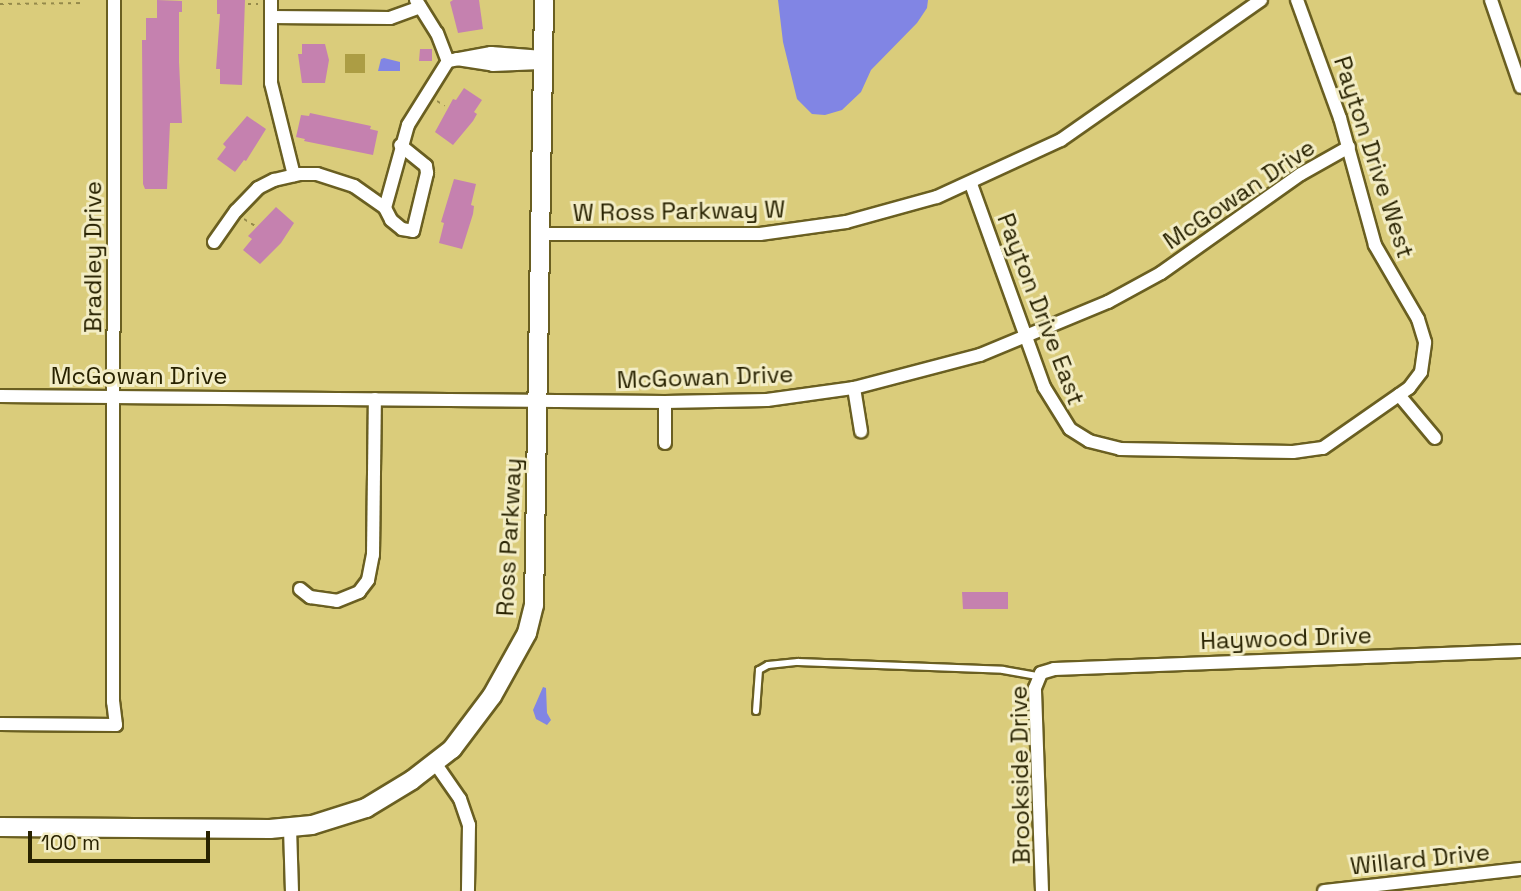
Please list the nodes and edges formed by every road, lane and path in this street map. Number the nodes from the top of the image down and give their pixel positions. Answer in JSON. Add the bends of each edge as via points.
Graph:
{"nodes":[{"id":1,"x":114,"y":0,"type":"edge"},
{"id":2,"x":271,"y":0,"type":"edge"},
{"id":3,"x":544,"y":0,"type":"edge"},
{"id":4,"x":1261,"y":0,"type":"edge"},
{"id":5,"x":1297,"y":0,"type":"edge"},
{"id":6,"x":1491,"y":0,"type":"edge"},
{"id":7,"x":85,"y":3,"type":"dead end"},
{"id":8,"x":418,"y":3,"type":"edge"},
{"id":9,"x":0,"y":4,"type":"edge"},
{"id":10,"x":271,"y":17,"type":"junction"},
{"id":11,"x":453,"y":60,"type":"junction"},
{"id":12,"x":543,"y":60,"type":"junction"},
{"id":13,"x":1521,"y":87,"type":"edge"},
{"id":14,"x":400,"y":145,"type":"junction"},
{"id":15,"x":1349,"y":147,"type":"junction"},
{"id":16,"x":293,"y":175,"type":"junction"},
{"id":17,"x":971,"y":184,"type":"junction"},
{"id":18,"x":385,"y":208,"type":"junction"},
{"id":19,"x":542,"y":234,"type":"junction"},
{"id":20,"x":214,"y":242,"type":"dead end"},
{"id":21,"x":1026,"y":337,"type":"junction"},
{"id":22,"x":854,"y":388,"type":"junction"},
{"id":23,"x":0,"y":396,"type":"edge"},
{"id":24,"x":1399,"y":396,"type":"junction"},
{"id":25,"x":113,"y":397,"type":"junction"},
{"id":26,"x":375,"y":399,"type":"junction"},
{"id":27,"x":539,"y":401,"type":"junction"},
{"id":28,"x":665,"y":402,"type":"junction"},
{"id":29,"x":861,"y":431,"type":"dead end"},
{"id":30,"x":1434,"y":438,"type":"dead end"},
{"id":31,"x":665,"y":443,"type":"dead end"},
{"id":32,"x":1125,"y":449,"type":"joint"},
{"id":33,"x":300,"y":589,"type":"dead end"},
{"id":34,"x":1521,"y":650,"type":"edge"},
{"id":35,"x":1054,"y":669,"type":"joint"},
{"id":36,"x":1038,"y":676,"type":"junction"},
{"id":37,"x":756,"y":711,"type":"dead end"},
{"id":38,"x":0,"y":724,"type":"edge"},
{"id":39,"x":435,"y":764,"type":"junction"},
{"id":40,"x":0,"y":827,"type":"edge"},
{"id":41,"x":290,"y":828,"type":"junction"},
{"id":42,"x":1521,"y":869,"type":"edge"},
{"id":43,"x":292,"y":891,"type":"edge"},
{"id":44,"x":468,"y":891,"type":"edge"},
{"id":45,"x":1042,"y":891,"type":"edge"},
{"id":46,"x":1324,"y":891,"type":"edge"}],
"edges":[{"from":1,"to":25,"type":"street","name":"Bradley Drive"},
{"from":2,"to":10,"type":"street"},
{"from":3,"to":12,"type":"street","name":"Ross Parkway"},
{"from":4,"to":17,"type":"street","name":"W Ross Parkway W","via":[[1087,124]]},
{"from":5,"to":15,"type":"street","name":"Payton Drive West"},
{"from":6,"to":13,"type":"street"},
{"from":7,"to":9,"type":"path"},
{"from":8,"to":10,"type":"street","via":[[390,18]]},
{"from":8,"to":11,"type":"street"},
{"from":10,"to":16,"type":"street","via":[[271,83]]},
{"from":11,"to":12,"type":"street","via":[[491,53]]},
{"from":11,"to":14,"type":"street","via":[[408,125]]},
{"from":12,"to":19,"type":"street","name":"Ross Parkway"},
{"from":14,"to":18,"type":"street"},
{"from":14,"to":18,"type":"street","via":[[426,166],[416,228],[402,229]]},
{"from":15,"to":21,"type":"street","name":"McGowan Drive","via":[[1301,173],[1161,273],[1108,302]]},
{"from":15,"to":24,"type":"street","name":"Payton Drive West","via":[[1380,258],[1423,332],[1421,372]]},
{"from":16,"to":18,"type":"street","via":[[333,177]]},
{"from":16,"to":20,"type":"street","via":[[258,188]]},
{"from":17,"to":19,"type":"street","name":"W Ross Parkway W","via":[[884,213],[785,232],[688,237]]},
{"from":17,"to":21,"type":"street","name":"Payton Drive East"},
{"from":19,"to":27,"type":"street","name":"Ross Parkway"},
{"from":21,"to":22,"type":"street","name":"McGowan Drive","via":[[950,365]]},
{"from":21,"to":32,"type":"street","name":"Payton Drive East","via":[[1049,401],[1061,420],[1089,441]]},
{"from":22,"to":28,"type":"street","name":"McGowan Drive","via":[[767,400]]},
{"from":22,"to":29,"type":"street"},
{"from":23,"to":25,"type":"street","name":"McGowan Drive"},
{"from":24,"to":30,"type":"street"},
{"from":24,"to":32,"type":"street","name":"Payton Drive West","via":[[1317,449]]},
{"from":25,"to":26,"type":"street","name":"McGowan Drive"},
{"from":25,"to":38,"type":"street","name":"Bradley Drive","via":[[116,725]]},
{"from":26,"to":27,"type":"street","name":"McGowan Drive"},
{"from":26,"to":33,"type":"street","via":[[373,555],[368,580],[356,594],[337,601],[316,599]]},
{"from":27,"to":28,"type":"street","name":"McGowan Drive"},
{"from":27,"to":39,"type":"street","name":"Ross Parkway","via":[[532,619],[516,656],[487,702]]},
{"from":28,"to":31,"type":"street"},
{"from":34,"to":35,"type":"street","name":"Haywood Drive"},
{"from":35,"to":36,"type":"street","name":"Brookside Drive"},
{"from":36,"to":37,"type":"lane","via":[[990,669],[798,662],[768,665],[759,670]]},
{"from":36,"to":45,"type":"street","name":"Brookside Drive"},
{"from":39,"to":41,"type":"street","name":"Ross Parkway","via":[[366,808]]},
{"from":39,"to":44,"type":"street","via":[[460,799],[468,825]]},
{"from":40,"to":41,"type":"street","name":"Ross Parkway"},
{"from":41,"to":43,"type":"street"},
{"from":42,"to":46,"type":"street","name":"Willard Drive"}]}
